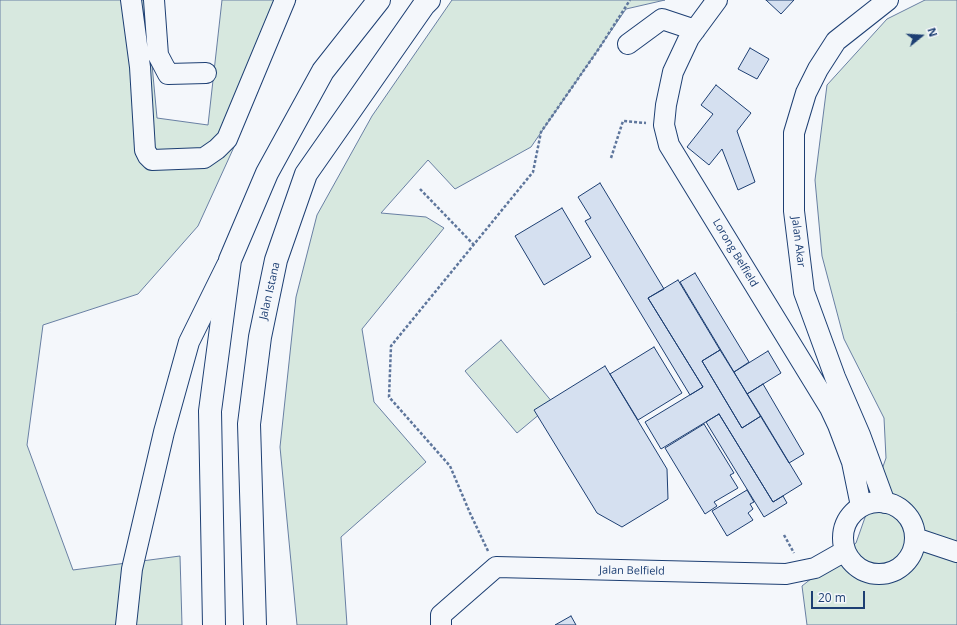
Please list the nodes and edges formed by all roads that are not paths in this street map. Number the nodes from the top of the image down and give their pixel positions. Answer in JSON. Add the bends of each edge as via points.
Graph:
{"nodes":[{"id":1,"x":131,"y":0,"type":"edge"},
{"id":2,"x":154,"y":0,"type":"edge"},
{"id":3,"x":284,"y":0,"type":"edge"},
{"id":4,"x":379,"y":0,"type":"edge"},
{"id":5,"x":429,"y":0,"type":"edge"},
{"id":6,"x":717,"y":0,"type":"edge"},
{"id":7,"x":888,"y":0,"type":"edge"},
{"id":8,"x":695,"y":30,"type":"junction"},
{"id":9,"x":628,"y":44,"type":"dead end"},
{"id":10,"x":206,"y":73,"type":"dead end"},
{"id":11,"x":230,"y":260,"type":"junction"},
{"id":12,"x":885,"y":503,"type":"junction"},
{"id":13,"x":861,"y":506,"type":"junction"},
{"id":14,"x":915,"y":538,"type":"junction"},
{"id":15,"x":845,"y":551,"type":"junction"},
{"id":16,"x":957,"y":552,"type":"edge"},
{"id":17,"x":126,"y":625,"type":"edge"},
{"id":18,"x":212,"y":625,"type":"edge"},
{"id":19,"x":254,"y":625,"type":"edge"},
{"id":20,"x":441,"y":625,"type":"edge"}],
"edges":[{"from":1,"to":3,"type":"street","via":[[140,67],[145,150],[152,160],[204,158],[227,139]]},
{"from":2,"to":10,"type":"street","via":[[158,55],[168,74]]},
{"from":4,"to":11,"type":"main road","via":[[323,71],[267,173]]},
{"from":5,"to":19,"type":"main road","name":"Jalan Istana","via":[[306,174],[276,260],[260,336],[248,424]]},
{"from":6,"to":8,"type":"street","name":"Lorong Belfield"},
{"from":7,"to":12,"type":"street","name":"Jalan Akar","via":[[836,42],[806,93],[794,133],[794,212],[804,292]]},
{"from":8,"to":9,"type":"street","via":[[662,19]]},
{"from":8,"to":13,"type":"street","name":"Lorong Belfield","via":[[672,72],[664,125],[669,145],[830,408],[852,462]]},
{"from":11,"to":17,"type":"street","via":[[189,342],[164,432],[132,569]]},
{"from":11,"to":18,"type":"main road","via":[[210,411],[214,597]]},
{"from":12,"to":13,"type":"street"},
{"from":12,"to":14,"type":"street","via":[[892,504],[908,518]]},
{"from":13,"to":15,"type":"street","via":[[853,512],[843,531]]},
{"from":14,"to":15,"type":"street","via":[[906,561],[886,574],[873,574],[861,570]]},
{"from":14,"to":16,"type":"street"},
{"from":15,"to":20,"type":"street","name":"Jalan Belfield","via":[[814,568],[786,574],[496,567],[441,615]]}]}
